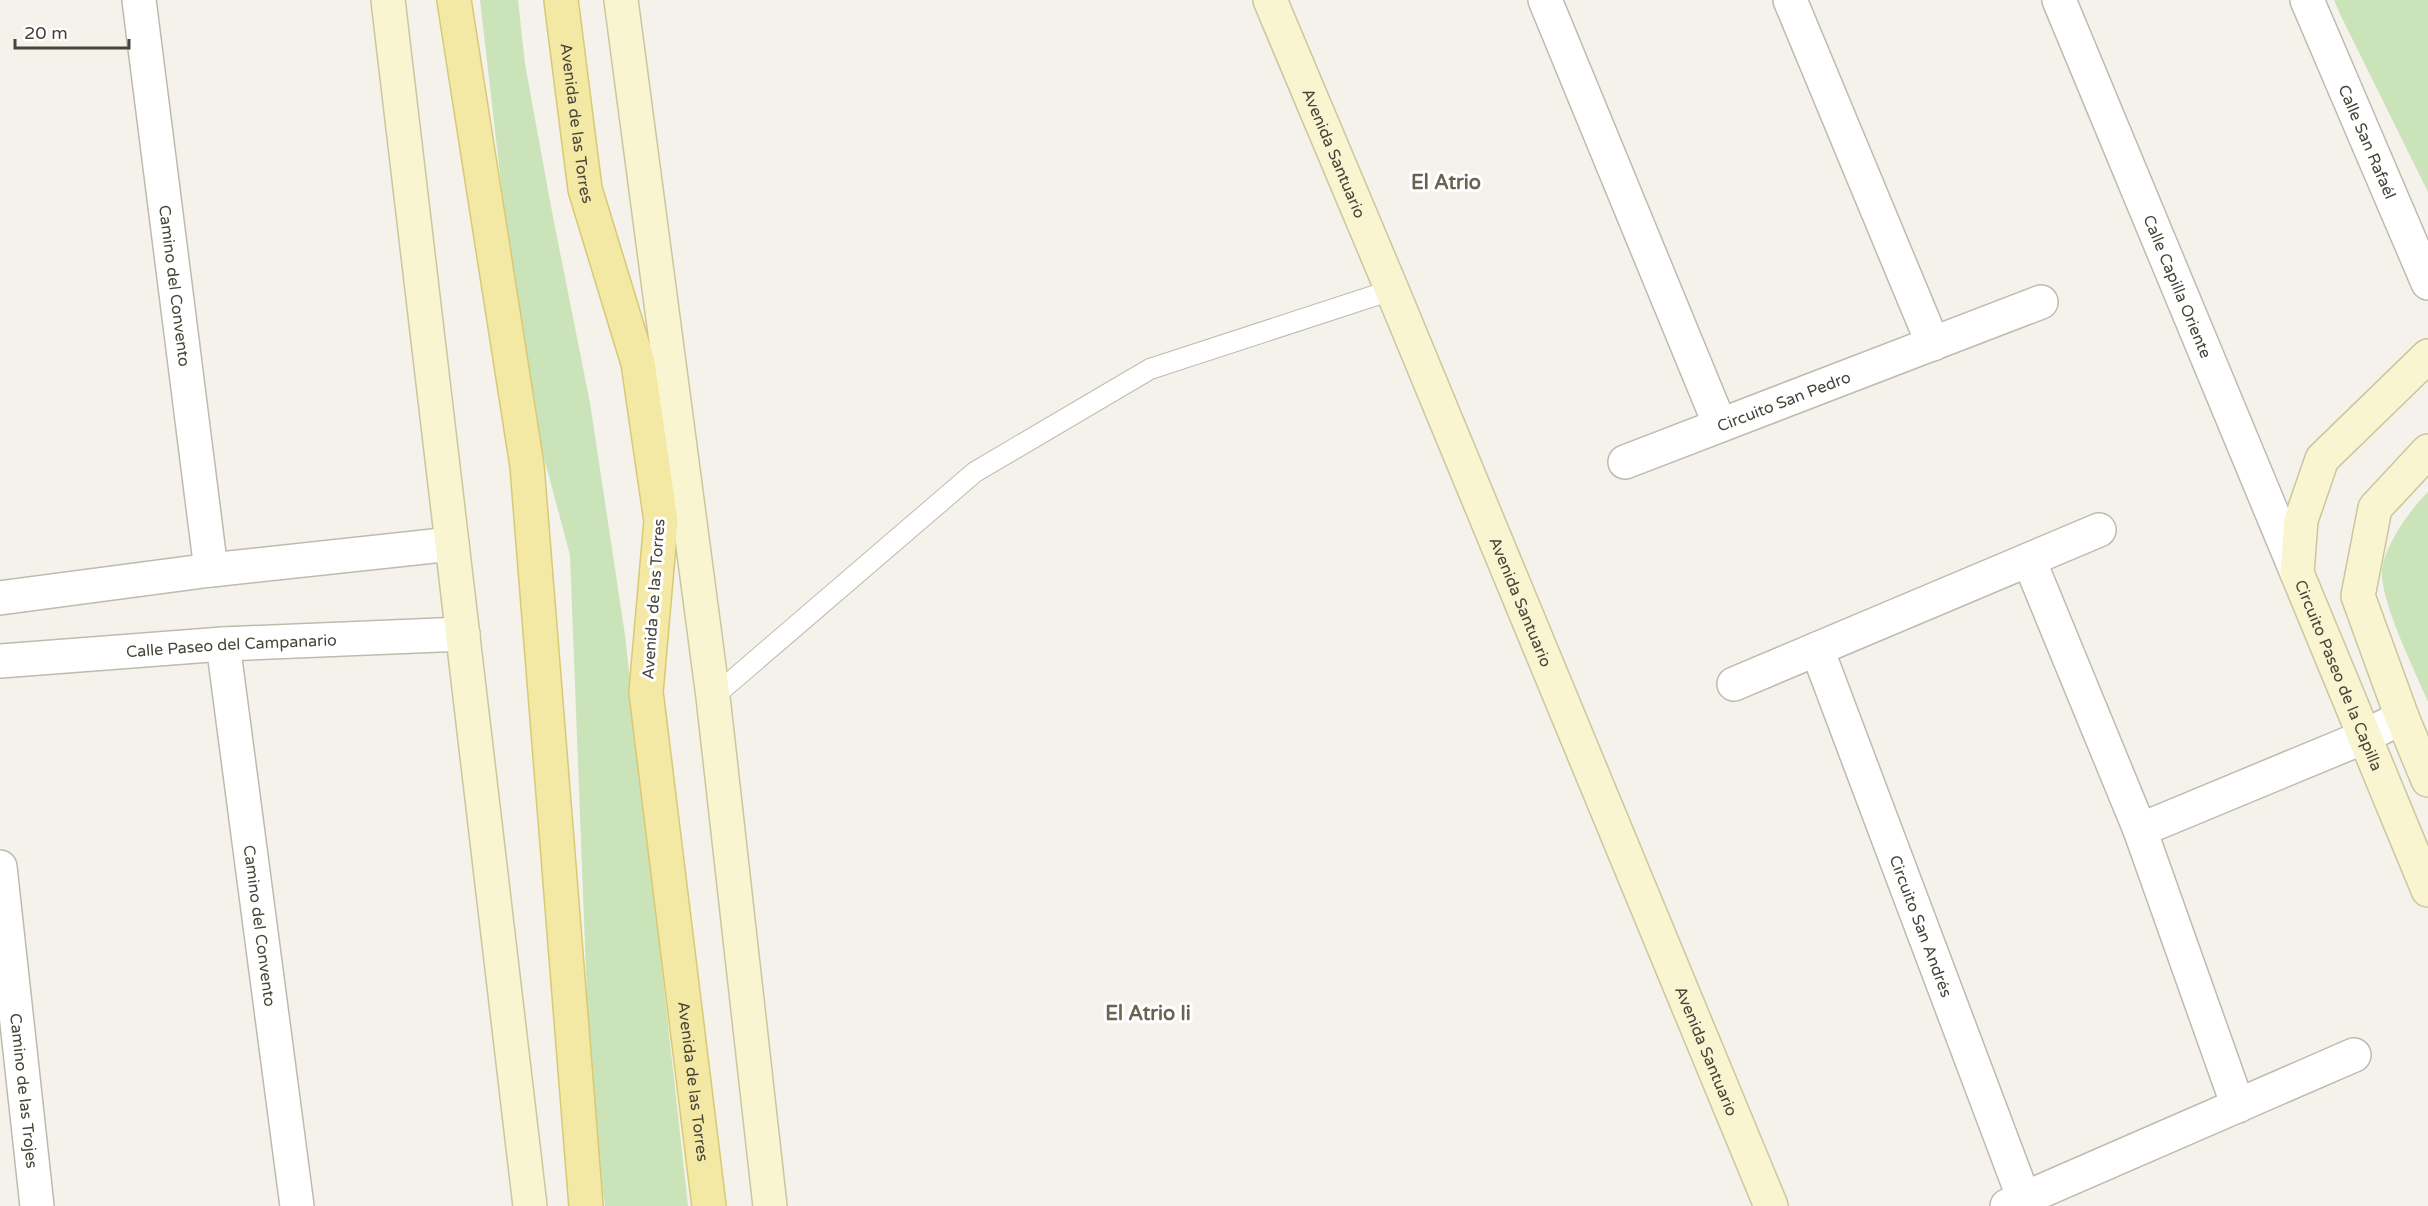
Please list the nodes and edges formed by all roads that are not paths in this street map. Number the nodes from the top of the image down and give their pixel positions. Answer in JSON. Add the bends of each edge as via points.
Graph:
{"nodes":[{"id":1,"x":139,"y":0,"type":"edge"},
{"id":2,"x":388,"y":0,"type":"edge"},
{"id":3,"x":454,"y":0,"type":"edge"},
{"id":4,"x":561,"y":0,"type":"edge"},
{"id":5,"x":621,"y":0,"type":"edge"},
{"id":6,"x":1270,"y":0,"type":"edge"},
{"id":7,"x":1545,"y":0,"type":"edge"},
{"id":8,"x":2059,"y":0,"type":"edge"},
{"id":9,"x":2307,"y":0,"type":"edge"},
{"id":10,"x":1796,"y":2,"type":"edge"},
{"id":11,"x":2428,"y":283,"type":"edge"},
{"id":12,"x":1392,"y":290,"type":"junction"},
{"id":13,"x":2041,"y":302,"type":"dead end"},
{"id":14,"x":1933,"y":344,"type":"junction"},
{"id":15,"x":2428,"y":356,"type":"edge"},
{"id":16,"x":1720,"y":425,"type":"junction"},
{"id":17,"x":2428,"y":450,"type":"edge"},
{"id":18,"x":1625,"y":462,"type":"dead end"},
{"id":19,"x":2098,"y":530,"type":"dead end"},
{"id":20,"x":452,"y":544,"type":"junction"},
{"id":21,"x":2029,"y":560,"type":"junction"},
{"id":22,"x":211,"y":570,"type":"junction"},
{"id":23,"x":2297,"y":573,"type":"junction"},
{"id":24,"x":0,"y":598,"type":"edge"},
{"id":25,"x":463,"y":634,"type":"junction"},
{"id":26,"x":223,"y":644,"type":"junction"},
{"id":27,"x":1817,"y":649,"type":"junction"},
{"id":28,"x":0,"y":661,"type":"edge"},
{"id":29,"x":1734,"y":684,"type":"dead end"},
{"id":30,"x":712,"y":697,"type":"junction"},
{"id":31,"x":2402,"y":717,"type":"junction"},
{"id":32,"x":2364,"y":736,"type":"junction"},
{"id":33,"x":2428,"y":780,"type":"edge"},
{"id":34,"x":2140,"y":830,"type":"junction"},
{"id":35,"x":0,"y":867,"type":"edge"},
{"id":36,"x":2428,"y":890,"type":"edge"},
{"id":37,"x":2354,"y":1056,"type":"dead end"},
{"id":38,"x":2238,"y":1106,"type":"junction"},
{"id":39,"x":2016,"y":1202,"type":"edge"},
{"id":40,"x":37,"y":1206,"type":"edge"},
{"id":41,"x":297,"y":1206,"type":"edge"},
{"id":42,"x":530,"y":1206,"type":"edge"},
{"id":43,"x":585,"y":1206,"type":"edge"},
{"id":44,"x":709,"y":1206,"type":"edge"},
{"id":45,"x":770,"y":1206,"type":"edge"},
{"id":46,"x":1771,"y":1206,"type":"edge"}],
"edges":[{"from":1,"to":22,"type":"street","name":"Camino del Convento"},
{"from":2,"to":20,"type":"street"},
{"from":3,"to":43,"type":"main road","via":[[527,466]]},
{"from":4,"to":44,"type":"main road","name":"Avenida de las Torres","via":[[585,189],[638,363],[661,521],[646,692]]},
{"from":5,"to":30,"type":"street","name":"Avenida de las Torres"},
{"from":6,"to":12,"type":"street","name":"Avenida Santuario"},
{"from":7,"to":16,"type":"street","name":"Circuito San Pedro"},
{"from":8,"to":23,"type":"street","name":"Calle Capilla Oriente"},
{"from":9,"to":11,"type":"street","name":"Calle San Rafaél"},
{"from":10,"to":14,"type":"street"},
{"from":12,"to":30,"type":"lane","via":[[1150,369],[975,472]]},
{"from":12,"to":46,"type":"street","name":"Avenida Santuario"},
{"from":13,"to":14,"type":"street","name":"Circuito San Pedro"},
{"from":14,"to":16,"type":"street","name":"Circuito San Pedro"},
{"from":15,"to":23,"type":"street","name":"Circuito Paseo de la Capilla","via":[[2322,459],[2301,520]]},
{"from":16,"to":18,"type":"street"},
{"from":17,"to":31,"type":"street","via":[[2375,508],[2358,596]]},
{"from":19,"to":21,"type":"street"},
{"from":20,"to":22,"type":"street"},
{"from":20,"to":25,"type":"street"},
{"from":21,"to":27,"type":"street"},
{"from":21,"to":34,"type":"street"},
{"from":22,"to":24,"type":"street"},
{"from":23,"to":32,"type":"street","name":"Circuito Paseo de la Capilla"},
{"from":25,"to":26,"type":"street","name":"Calle Paseo del Campanario"},
{"from":25,"to":42,"type":"street"},
{"from":26,"to":28,"type":"street","name":"Calle Paseo del Campanario"},
{"from":26,"to":41,"type":"street","name":"Camino del Convento"},
{"from":27,"to":29,"type":"street"},
{"from":27,"to":39,"type":"street","name":"Circuito San Andrés"},
{"from":30,"to":45,"type":"street","name":"Avenida de las Torres"},
{"from":31,"to":32,"type":"street"},
{"from":31,"to":33,"type":"street"},
{"from":32,"to":34,"type":"street"},
{"from":32,"to":36,"type":"street","name":"Circuito Paseo de la Capilla"},
{"from":34,"to":38,"type":"street"},
{"from":35,"to":40,"type":"street","name":"Camino de las Trojes"},
{"from":37,"to":38,"type":"street","name":"Circuito San Andrés"},
{"from":38,"to":39,"type":"street","name":"Circuito San Andrés"}]}
